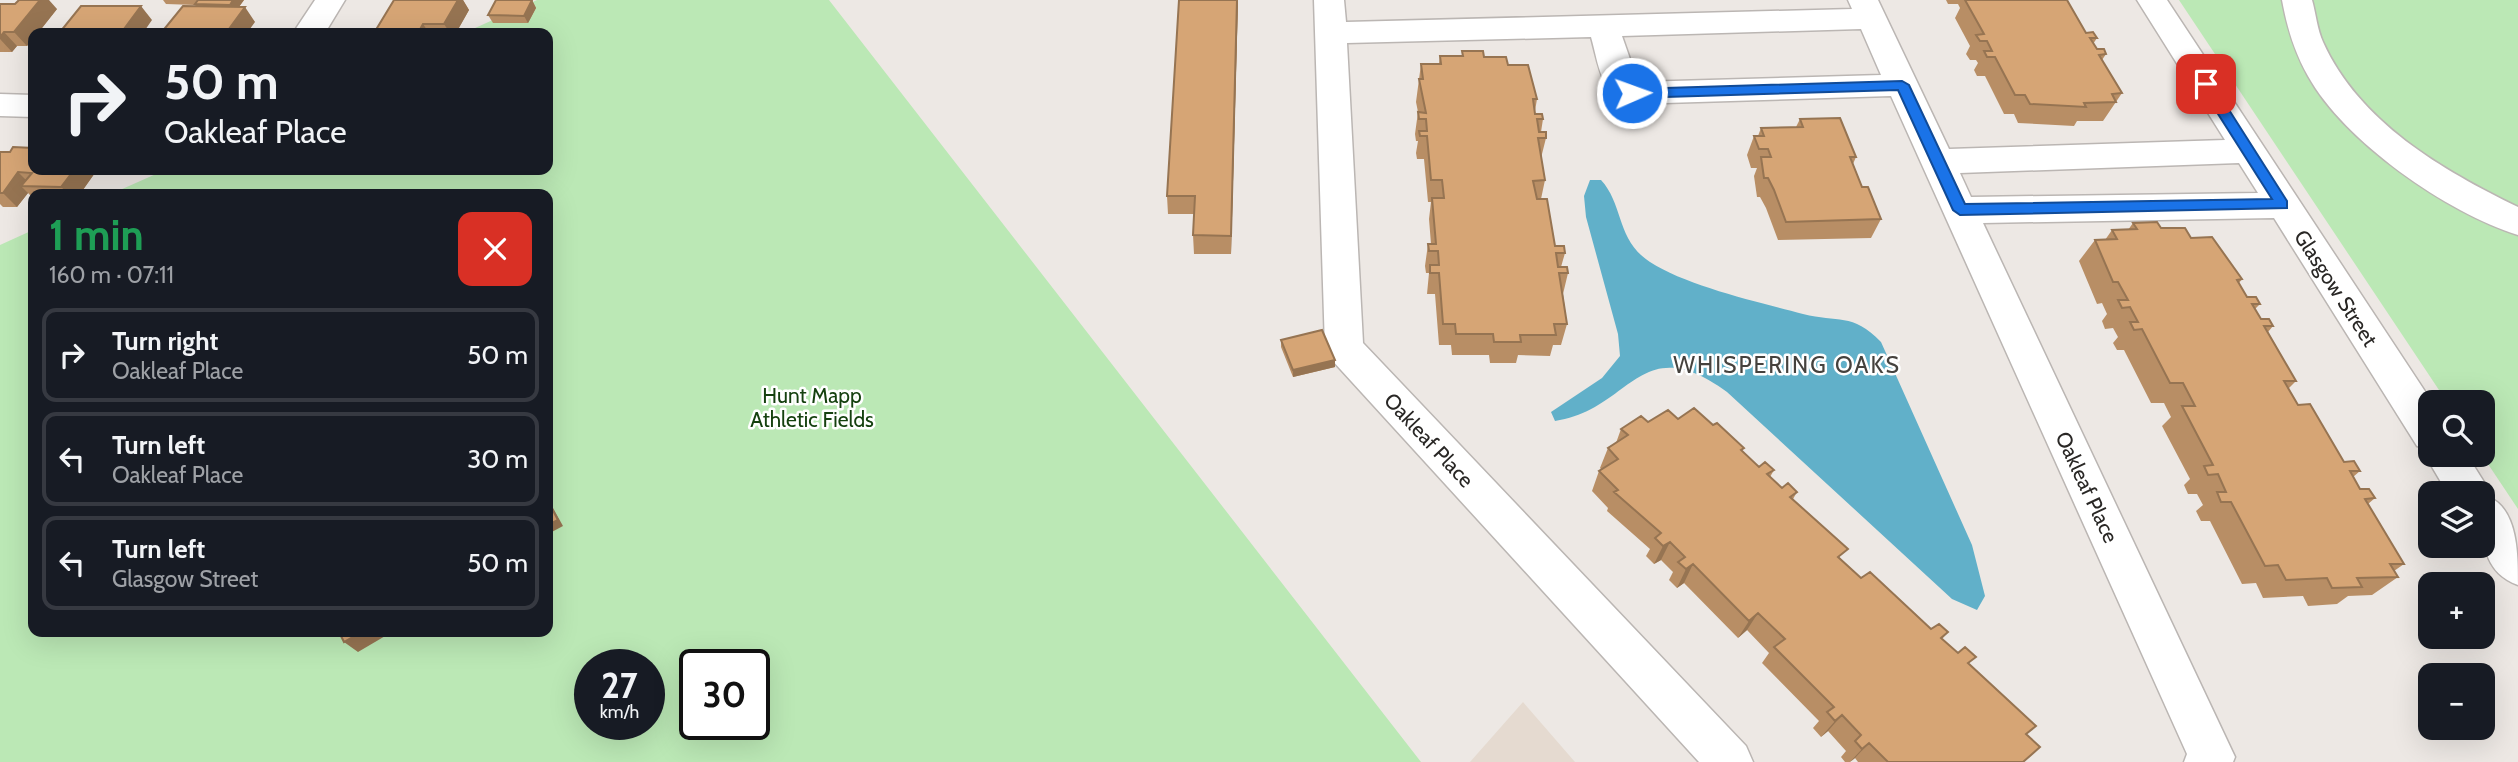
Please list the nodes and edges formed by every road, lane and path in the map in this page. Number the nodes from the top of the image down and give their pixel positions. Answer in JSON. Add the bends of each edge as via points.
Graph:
{"nodes":[{"id":1,"x":330,"y":0,"type":"edge"},
{"id":2,"x":2152,"y":0,"type":"edge"},
{"id":3,"x":2297,"y":0,"type":"edge"},
{"id":4,"x":1867,"y":10,"type":"edge"},
{"id":5,"x":1330,"y":16,"type":"edge"},
{"id":6,"x":1604,"y":26,"type":"junction"},
{"id":7,"x":312,"y":28,"type":"edge"},
{"id":8,"x":1902,"y":85,"type":"junction"},
{"id":9,"x":0,"y":106,"type":"edge"},
{"id":10,"x":28,"y":106,"type":"edge"},
{"id":11,"x":2249,"y":151,"type":"junction"},
{"id":12,"x":1937,"y":162,"type":"junction"},
{"id":13,"x":2282,"y":205,"type":"junction"},
{"id":14,"x":1960,"y":210,"type":"junction"},
{"id":15,"x":2518,"y":222,"type":"edge"},
{"id":16,"x":2418,"y":414,"type":"edge"},
{"id":17,"x":2495,"y":531,"type":"edge"},
{"id":18,"x":2518,"y":566,"type":"edge"},
{"id":19,"x":1730,"y":762,"type":"edge"},
{"id":20,"x":2207,"y":762,"type":"edge"}],
"edges":[{"from":1,"to":7,"type":"street"},
{"from":2,"to":11,"type":"street","name":"Glasgow Street"},
{"from":3,"to":15,"type":"street","via":[[2308,48],[2332,88],[2363,122],[2413,164],[2463,197]]},
{"from":4,"to":6,"type":"street","name":"Oakleaf Place"},
{"from":4,"to":8,"type":"street","name":"Oakleaf Place"},
{"from":5,"to":6,"type":"street","name":"Oakleaf Place"},
{"from":5,"to":19,"type":"street","name":"Oakleaf Place","via":[[1344,348]]},
{"from":6,"to":8,"type":"street","via":[[1621,86],[1632,93]]},
{"from":8,"to":12,"type":"street","name":"Oakleaf Place"},
{"from":9,"to":10,"type":"street"},
{"from":11,"to":12,"type":"street"},
{"from":11,"to":13,"type":"street","name":"Glasgow Street"},
{"from":12,"to":14,"type":"street","name":"Oakleaf Place"},
{"from":13,"to":14,"type":"street"},
{"from":13,"to":16,"type":"street","name":"Glasgow Street"},
{"from":14,"to":20,"type":"street","name":"Oakleaf Place","via":[[2212,757]]},
{"from":17,"to":18,"type":"street"}]}
